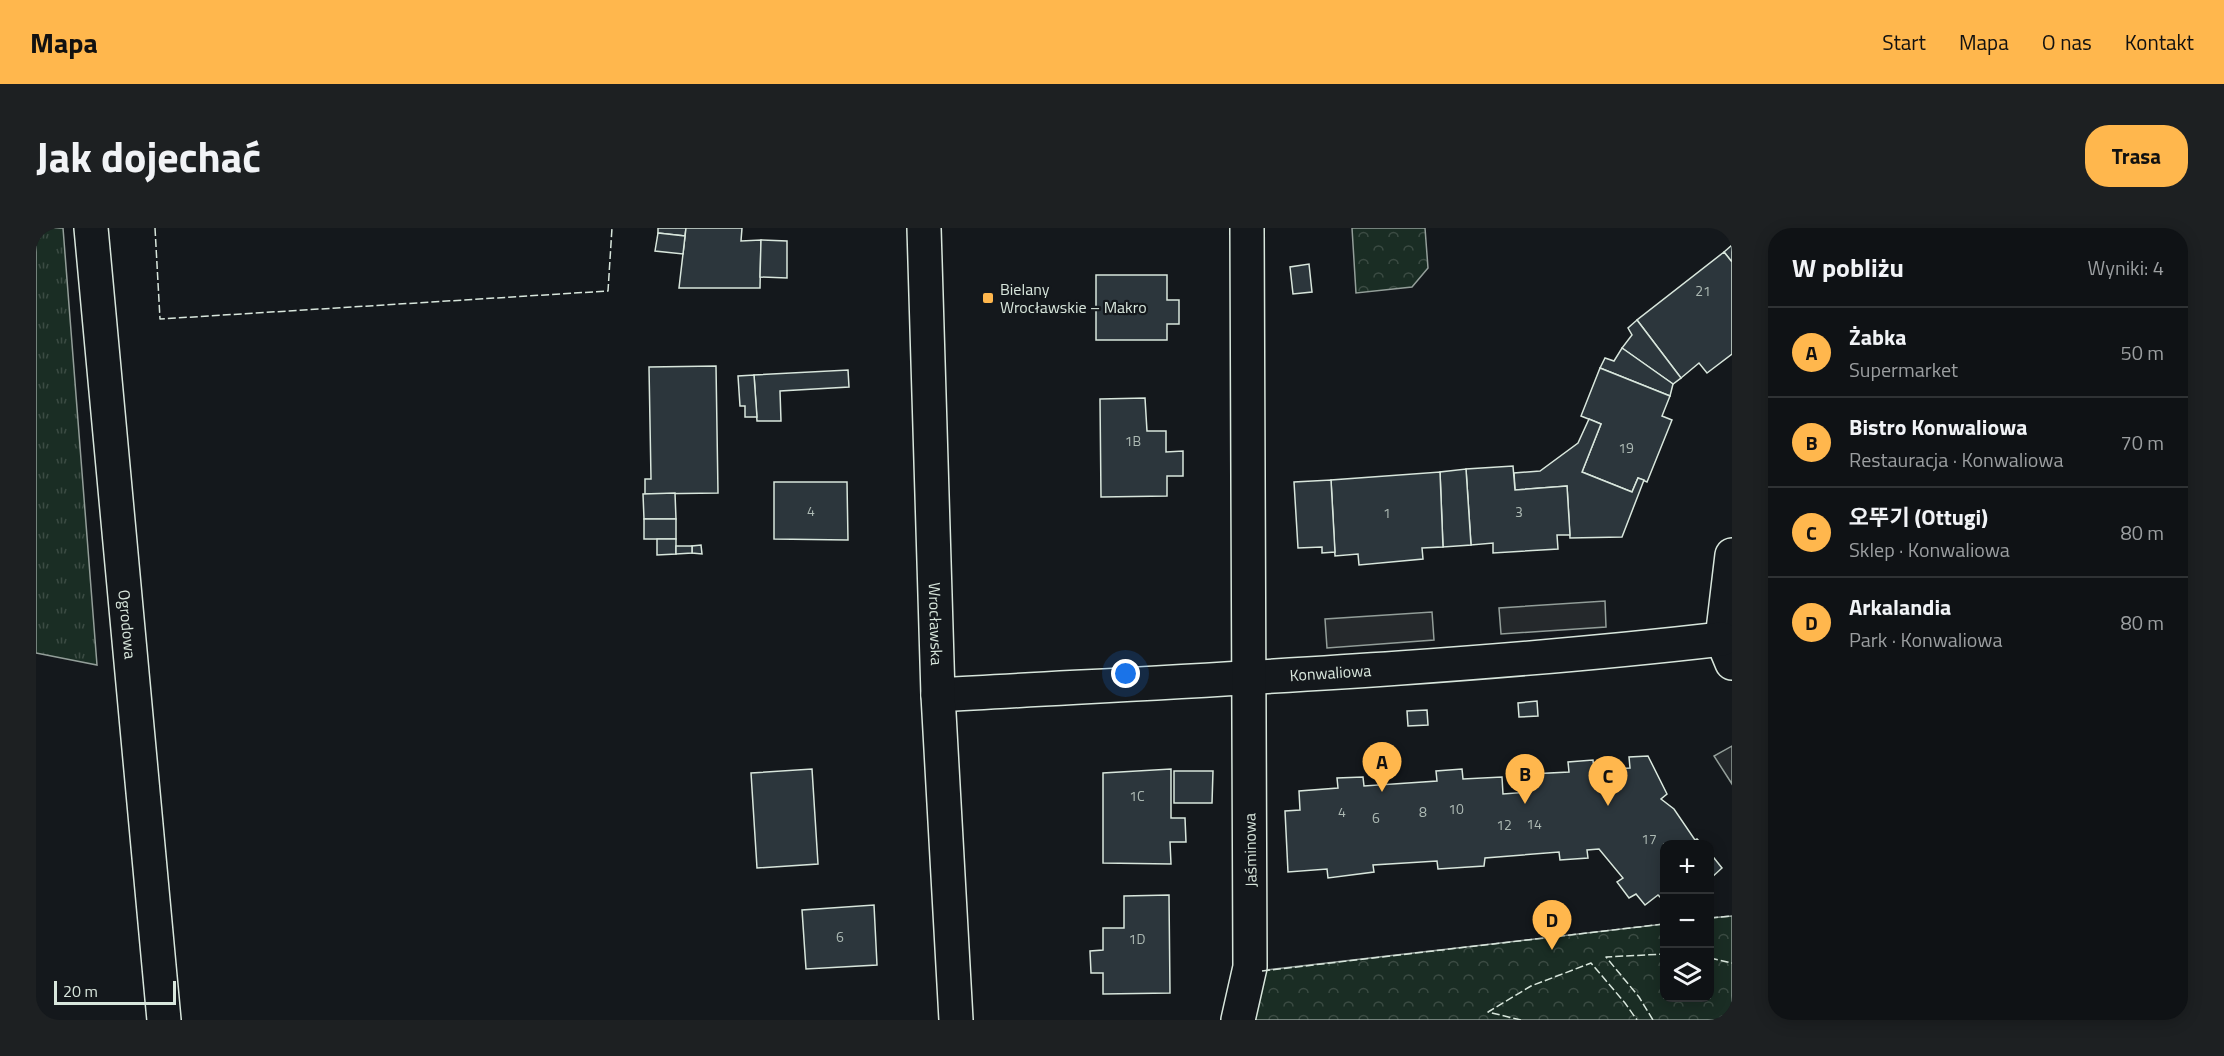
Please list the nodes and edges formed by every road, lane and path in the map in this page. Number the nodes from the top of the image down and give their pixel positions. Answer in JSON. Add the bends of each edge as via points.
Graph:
{"nodes":[{"id":1,"x":91,"y":228,"type":"edge"},
{"id":2,"x":924,"y":228,"type":"edge"},
{"id":3,"x":1247,"y":228,"type":"edge"},
{"id":4,"x":1732,"y":555,"type":"edge"},
{"id":5,"x":1727,"y":651,"type":"edge"},
{"id":6,"x":1248,"y":678,"type":"junction"},
{"id":7,"x":938,"y":695,"type":"junction"},
{"id":8,"x":164,"y":1020,"type":"edge"},
{"id":9,"x":956,"y":1020,"type":"edge"},
{"id":10,"x":1238,"y":1020,"type":"edge"}],
"edges":[{"from":1,"to":8,"type":"street","name":"Ogrodowa"},
{"from":2,"to":7,"type":"street","name":"Wrocławska"},
{"from":3,"to":6,"type":"street","name":"Jaśminowa"},
{"from":4,"to":5,"type":"street"},
{"from":5,"to":6,"type":"street","name":"Konwaliowa","via":[[1638,649]]},
{"from":6,"to":7,"type":"street","name":"Konwaliowa"},
{"from":6,"to":10,"type":"street","name":"Jaśminowa","via":[[1250,967]]},
{"from":7,"to":9,"type":"street","name":"Wrocławska"}]}
